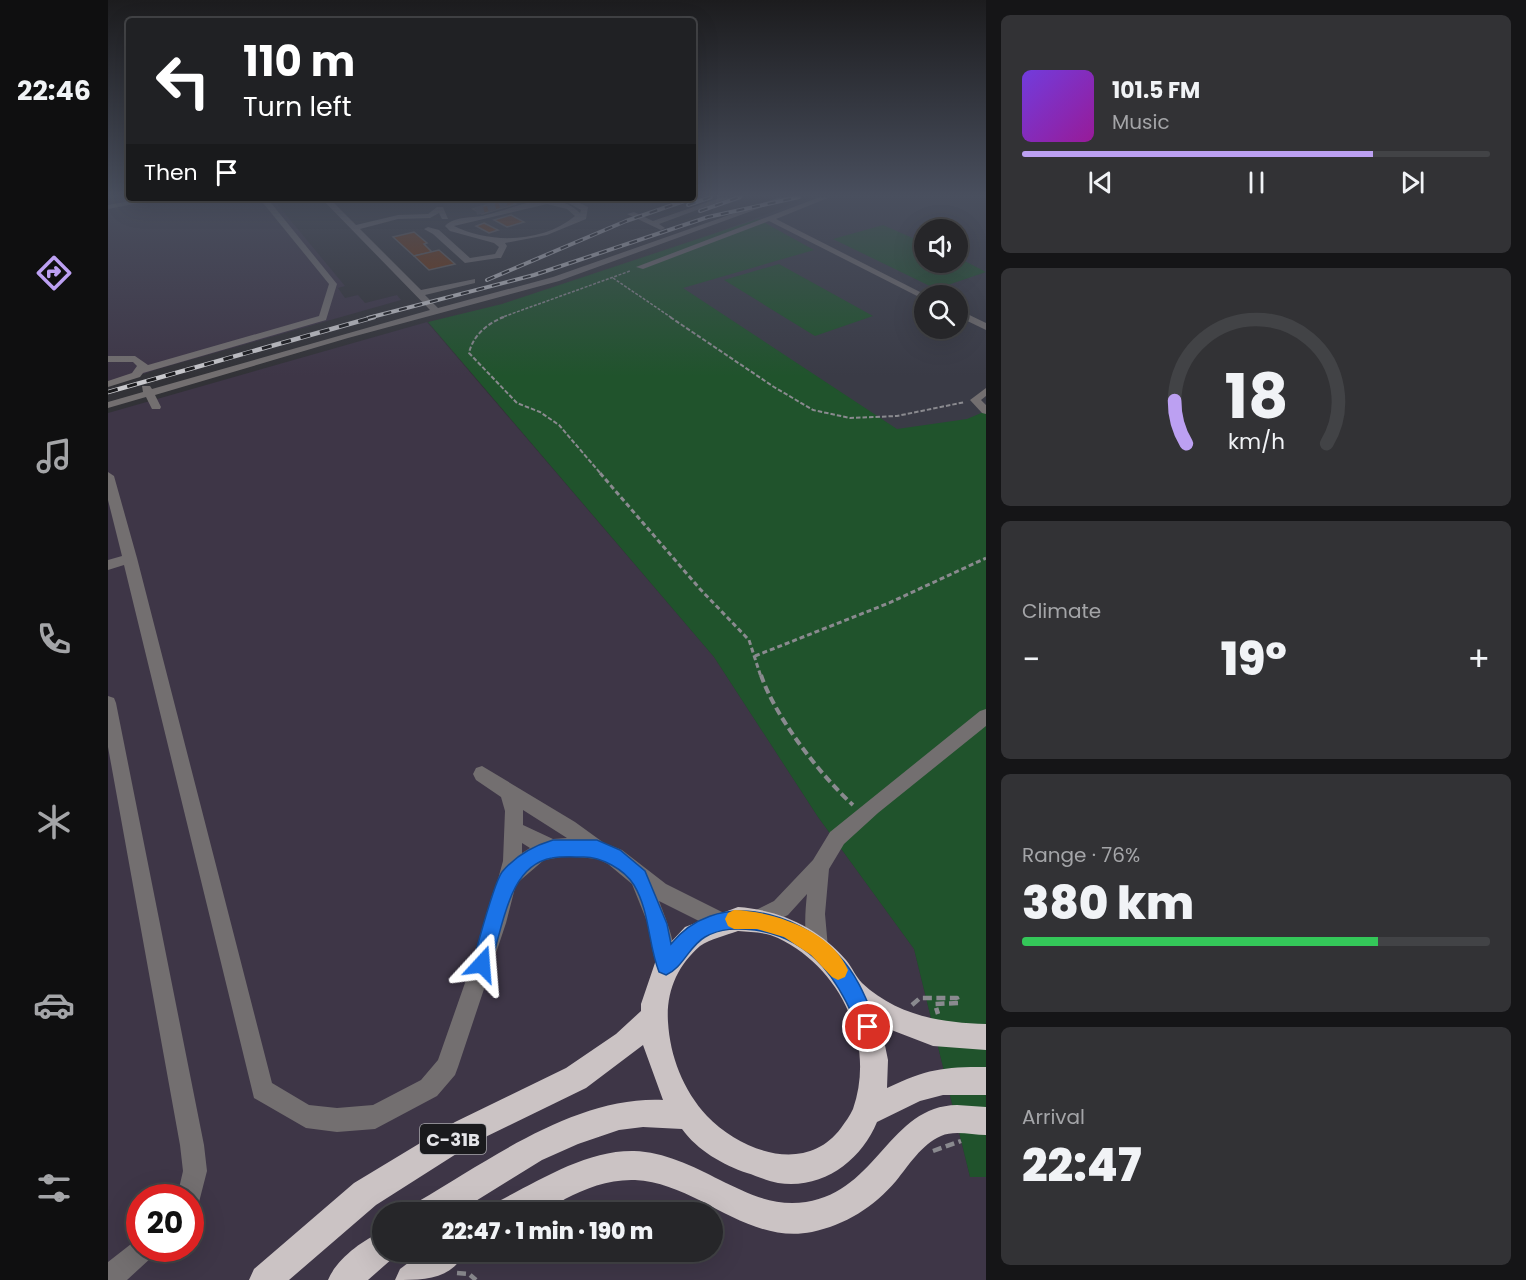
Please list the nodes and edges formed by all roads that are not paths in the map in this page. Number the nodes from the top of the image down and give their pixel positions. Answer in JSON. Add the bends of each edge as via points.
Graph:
{"nodes":[{"id":1,"x":311,"y":257,"type":"edge"},
{"id":2,"x":383,"y":257,"type":"edge"},
{"id":3,"x":463,"y":257,"type":"edge"},
{"id":4,"x":494,"y":257,"type":"edge"},
{"id":5,"x":620,"y":257,"type":"edge"},
{"id":6,"x":668,"y":257,"type":"edge"},
{"id":7,"x":845,"y":257,"type":"edge"},
{"id":8,"x":640,"y":267,"type":"road end"},
{"id":9,"x":472,"y":281,"type":"dead end"},
{"id":10,"x":914,"y":291,"type":"edge"},
{"id":11,"x":420,"y":294,"type":"junction"},
{"id":12,"x":435,"y":310,"type":"junction"},
{"id":13,"x":968,"y":318,"type":"edge"},
{"id":14,"x":986,"y":327,"type":"edge"},
{"id":15,"x":108,"y":359,"type":"edge"},
{"id":16,"x":141,"y":370,"type":"junction"},
{"id":17,"x":108,"y":384,"type":"edge"},
{"id":18,"x":148,"y":391,"type":"junction"},
{"id":19,"x":986,"y":391,"type":"edge"},
{"id":20,"x":108,"y":399,"type":"edge"},
{"id":21,"x":108,"y":405,"type":"edge"},
{"id":22,"x":156,"y":407,"type":"dead end"},
{"id":23,"x":986,"y":411,"type":"edge"},
{"id":24,"x":108,"y":478,"type":"edge"},
{"id":25,"x":130,"y":558,"type":"junction"},
{"id":26,"x":108,"y":565,"type":"edge"},
{"id":27,"x":108,"y":703,"type":"edge"},
{"id":28,"x":986,"y":716,"type":"edge"},
{"id":29,"x":482,"y":774,"type":"dead end"},
{"id":30,"x":509,"y":794,"type":"junction"},
{"id":31,"x":514,"y":830,"type":"junction"},
{"id":32,"x":553,"y":849,"type":"junction"},
{"id":33,"x":597,"y":849,"type":"junction"},
{"id":34,"x":820,"y":867,"type":"junction"},
{"id":35,"x":639,"y":877,"type":"junction"},
{"id":36,"x":507,"y":879,"type":"junction"},
{"id":37,"x":757,"y":920,"type":"junction"},
{"id":38,"x":721,"y":922,"type":"junction"},
{"id":39,"x":818,"y":948,"type":"junction"},
{"id":40,"x":666,"y":965,"type":"junction"},
{"id":41,"x":854,"y":992,"type":"junction"},
{"id":42,"x":653,"y":1018,"type":"junction"},
{"id":43,"x":981,"y":1033,"type":"edge"},
{"id":44,"x":986,"y":1080,"type":"edge"},
{"id":45,"x":868,"y":1111,"type":"junction"},
{"id":46,"x":686,"y":1115,"type":"junction"},
{"id":47,"x":986,"y":1121,"type":"edge"},
{"id":48,"x":192,"y":1184,"type":"edge"},
{"id":49,"x":446,"y":1202,"type":"edge"},
{"id":50,"x":530,"y":1202,"type":"edge"},
{"id":51,"x":372,"y":1256,"type":"edge"},
{"id":52,"x":127,"y":1262,"type":"edge"},
{"id":53,"x":451,"y":1264,"type":"edge"},
{"id":54,"x":108,"y":1279,"type":"edge"},
{"id":55,"x":265,"y":1280,"type":"edge"},
{"id":56,"x":344,"y":1280,"type":"edge"},
{"id":57,"x":411,"y":1280,"type":"edge"}],
"edges":[{"from":1,"to":16,"type":"lane","via":[[333,284],[323,318]]},
{"from":2,"to":11,"type":"lane"},
{"from":3,"to":4,"type":"lane","via":[[468,261]]},
{"from":5,"to":12,"type":"lane","via":[[582,271]]},
{"from":6,"to":8,"type":"lane"},
{"from":7,"to":10,"type":"lane"},
{"from":9,"to":11,"type":"lane"},
{"from":11,"to":12,"type":"lane"},
{"from":12,"to":18,"type":"lane"},
{"from":13,"to":14,"type":"lane"},
{"from":15,"to":16,"type":"lane","via":[[140,360]]},
{"from":16,"to":17,"type":"lane"},
{"from":18,"to":20,"type":"lane"},
{"from":18,"to":21,"type":"lane"},
{"from":18,"to":22,"type":"lane"},
{"from":19,"to":23,"type":"lane","via":[[975,400]]},
{"from":24,"to":25,"type":"lane"},
{"from":25,"to":26,"type":"lane"},
{"from":25,"to":36,"type":"lane","via":[[262,1090],[306,1116],[337,1120],[375,1117],[429,1088],[447,1067]]},
{"from":27,"to":48,"type":"lane","via":[[192,1144]]},
{"from":28,"to":34,"type":"lane","via":[[837,838]]},
{"from":29,"to":30,"type":"lane"},
{"from":30,"to":31,"type":"lane"},
{"from":30,"to":33,"type":"lane","via":[[533,804]]},
{"from":31,"to":32,"type":"lane"},
{"from":31,"to":36,"type":"lane"},
{"from":32,"to":33,"type":"lane"},
{"from":32,"to":36,"type":"lane","via":[[524,863]]},
{"from":33,"to":35,"type":"lane","via":[[614,856]]},
{"from":34,"to":37,"type":"lane","via":[[781,908]]},
{"from":34,"to":39,"type":"lane","via":[[815,914]]},
{"from":35,"to":38,"type":"lane"},
{"from":35,"to":40,"type":"lane","via":[[658,924]]},
{"from":37,"to":38,"type":"highway"},
{"from":37,"to":39,"type":"highway","via":[[788,929]]},
{"from":38,"to":40,"type":"highway","via":[[687,939]]},
{"from":39,"to":41,"type":"highway"},
{"from":40,"to":42,"type":"highway"},
{"from":41,"to":43,"type":"highway","via":[[896,1021],[932,1033]]},
{"from":41,"to":45,"type":"highway","via":[[873,1044],[875,1078]]},
{"from":42,"to":46,"type":"highway","via":[[660,1065]]},
{"from":42,"to":55,"type":"highway","number":"C-31B","via":[[576,1078],[465,1132],[365,1194]]},
{"from":44,"to":45,"type":"highway","via":[[943,1081],[917,1088]]},
{"from":45,"to":46,"type":"highway","via":[[856,1135],[837,1154],[814,1166],[787,1170],[759,1166],[731,1155],[706,1137]]},
{"from":46,"to":49,"type":"highway","number":"C-31B","via":[[619,1116],[574,1131],[532,1150]]},
{"from":47,"to":50,"type":"highway","via":[[942,1121],[909,1140],[877,1181],[840,1210],[803,1218],[776,1218],[746,1210],[678,1174],[637,1165],[585,1174]]},
{"from":51,"to":56,"type":"highway"},
{"from":52,"to":54,"type":"lane"},
{"from":53,"to":57,"type":"highway"}]}
